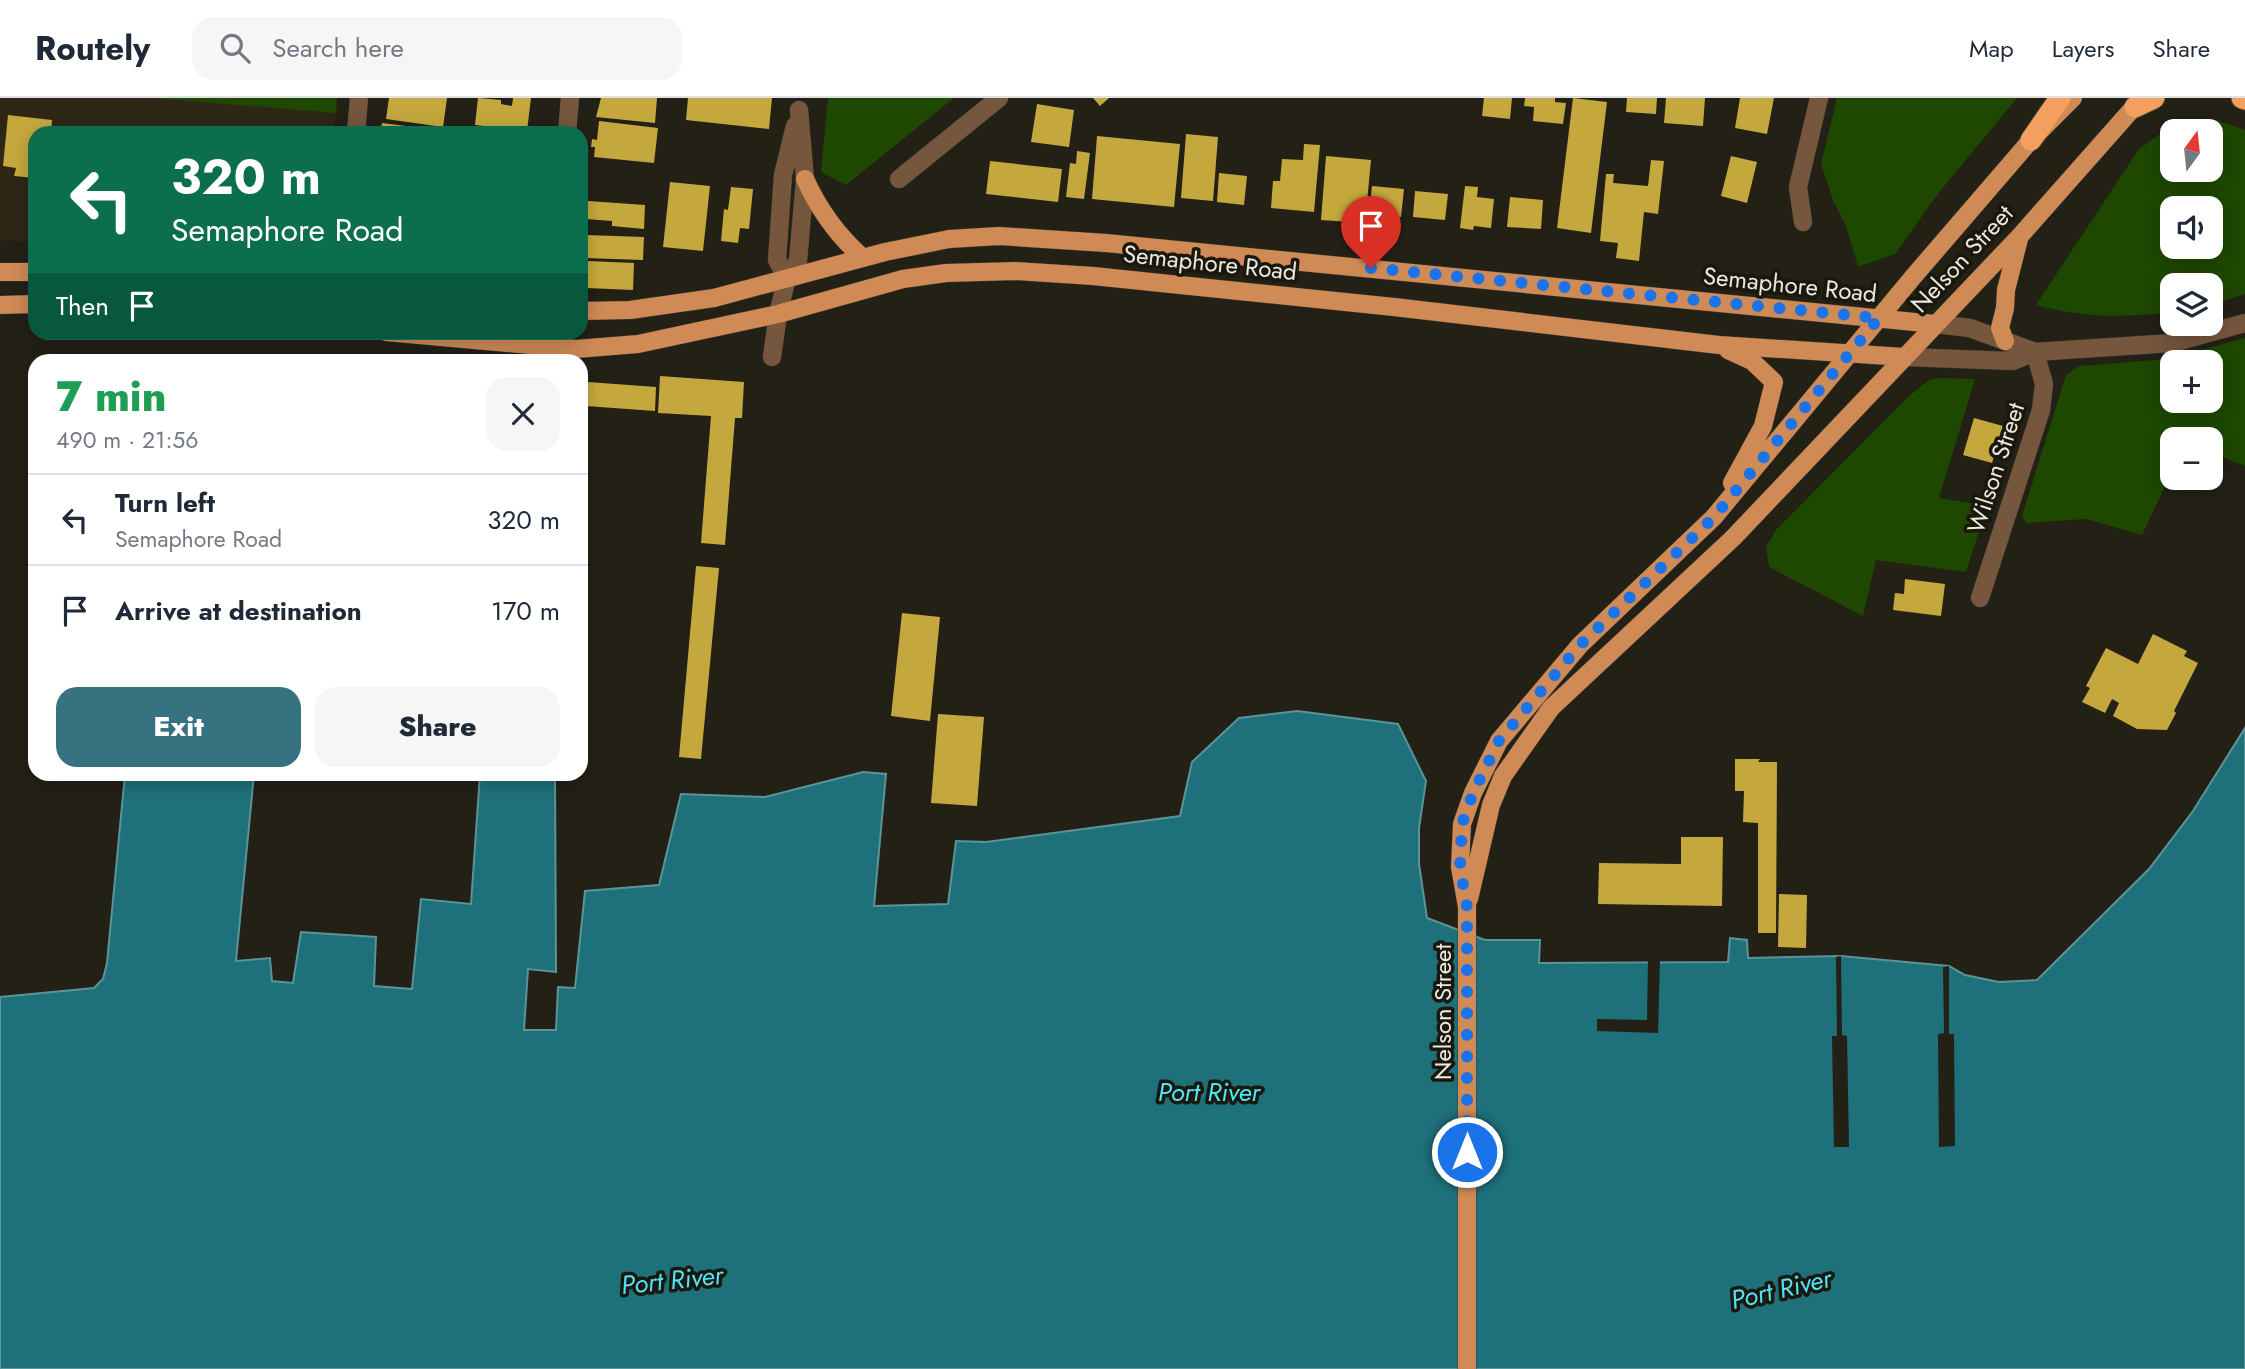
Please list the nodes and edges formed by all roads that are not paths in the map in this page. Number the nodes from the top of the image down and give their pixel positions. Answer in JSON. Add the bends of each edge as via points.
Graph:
{"nodes":[{"id":1,"x":359,"y":98,"type":"edge"},
{"id":2,"x":570,"y":98,"type":"edge"},
{"id":3,"x":999,"y":98,"type":"edge"},
{"id":4,"x":1819,"y":98,"type":"edge"},
{"id":5,"x":2060,"y":98,"type":"edge"},
{"id":6,"x":2073,"y":98,"type":"edge"},
{"id":7,"x":2143,"y":101,"type":"edge"},
{"id":8,"x":799,"y":104,"type":"edge"},
{"id":9,"x":357,"y":126,"type":"edge"},
{"id":10,"x":568,"y":126,"type":"edge"},
{"id":11,"x":2031,"y":140,"type":"junction"},
{"id":12,"x":805,"y":179,"type":"junction"},
{"id":13,"x":899,"y":179,"type":"dead end"},
{"id":14,"x":1803,"y":222,"type":"dead end"},
{"id":15,"x":2020,"y":236,"type":"junction"},
{"id":16,"x":863,"y":258,"type":"junction"},
{"id":17,"x":0,"y":272,"type":"edge"},
{"id":18,"x":28,"y":272,"type":"edge"},
{"id":19,"x":787,"y":278,"type":"junction"},
{"id":20,"x":28,"y":304,"type":"edge"},
{"id":21,"x":0,"y":305,"type":"edge"},
{"id":22,"x":588,"y":311,"type":"edge"},
{"id":23,"x":778,"y":314,"type":"junction"},
{"id":24,"x":1879,"y":318,"type":"junction"},
{"id":25,"x":2245,"y":323,"type":"edge"},
{"id":26,"x":1935,"y":324,"type":"junction"},
{"id":27,"x":475,"y":340,"type":"edge"},
{"id":28,"x":2005,"y":341,"type":"junction"},
{"id":29,"x":1718,"y":345,"type":"junction"},
{"id":30,"x":2035,"y":352,"type":"junction"},
{"id":31,"x":1850,"y":354,"type":"junction"},
{"id":32,"x":772,"y":357,"type":"dead end"},
{"id":33,"x":1904,"y":357,"type":"junction"},
{"id":34,"x":1714,"y":517,"type":"junction"},
{"id":35,"x":1980,"y":598,"type":"dead end"},
{"id":36,"x":1467,"y":907,"type":"junction"},
{"id":37,"x":1466,"y":1369,"type":"edge"}],
"edges":[{"from":1,"to":9,"type":"street"},
{"from":2,"to":10,"type":"street"},
{"from":3,"to":13,"type":"street"},
{"from":4,"to":14,"type":"street","via":[[1798,187]]},
{"from":5,"to":11,"type":"highway"},
{"from":6,"to":11,"type":"main road","name":"Nelson Street"},
{"from":7,"to":15,"type":"main road","name":"Nelson Street"},
{"from":8,"to":12,"type":"street"},
{"from":8,"to":19,"type":"street","via":[[783,176],[777,260]]},
{"from":11,"to":24,"type":"main road","name":"Nelson Street"},
{"from":12,"to":16,"type":"main road","via":[[844,242]]},
{"from":12,"to":19,"type":"street","via":[[798,261]]},
{"from":15,"to":26,"type":"main road","name":"Nelson Street"},
{"from":15,"to":28,"type":"main road","via":[[2000,328]]},
{"from":16,"to":19,"type":"main road","name":"Semaphore Road"},
{"from":16,"to":24,"type":"main road","name":"Semaphore Road","via":[[949,239],[999,236]]},
{"from":17,"to":18,"type":"main road"},
{"from":19,"to":22,"type":"main road","name":"Semaphore Road","via":[[714,298]]},
{"from":19,"to":23,"type":"street"},
{"from":20,"to":21,"type":"main road"},
{"from":23,"to":27,"type":"main road","name":"Semaphore Road","via":[[638,344],[576,349]]},
{"from":23,"to":29,"type":"main road","name":"Semaphore Road","via":[[903,279],[1015,271],[1395,307]]},
{"from":23,"to":32,"type":"street"},
{"from":24,"to":26,"type":"main road","name":"Semaphore Road"},
{"from":24,"to":31,"type":"main road","name":"Nelson Street"},
{"from":25,"to":30,"type":"street","name":"Semaphore Road","via":[[2172,343]]},
{"from":26,"to":28,"type":"street","name":"Semaphore Road","via":[[1970,328]]},
{"from":26,"to":33,"type":"main road","name":"Nelson Street"},
{"from":28,"to":30,"type":"street","name":"Semaphore Road"},
{"from":29,"to":31,"type":"main road","name":"Semaphore Road"},
{"from":29,"to":34,"type":"main road","via":[[1752,361],[1774,382],[1763,426]]},
{"from":30,"to":33,"type":"street","name":"Semaphore Road","via":[[2013,361]]},
{"from":30,"to":35,"type":"street","name":"Wilson Street","via":[[2044,399]]},
{"from":31,"to":33,"type":"main road","name":"Semaphore Road"},
{"from":31,"to":34,"type":"main road","name":"Nelson Street"},
{"from":33,"to":36,"type":"main road","name":"Nelson Street","via":[[1733,538],[1551,708],[1503,776],[1491,805]]},
{"from":34,"to":36,"type":"main road","name":"Nelson Street","via":[[1580,645],[1499,741],[1462,824],[1460,867]]},
{"from":36,"to":37,"type":"main road","name":"Nelson Street"}]}
